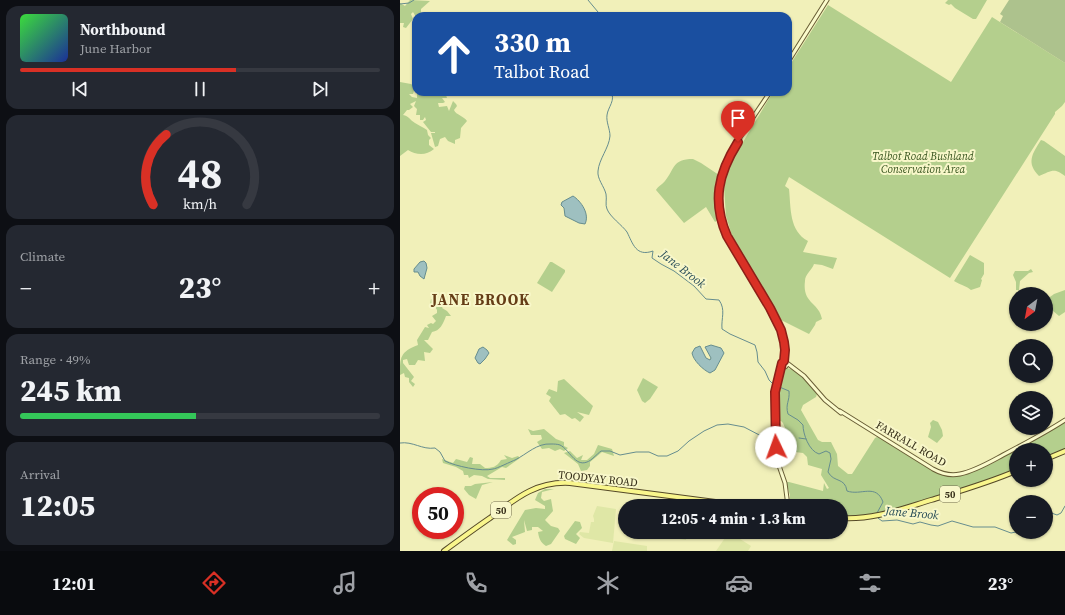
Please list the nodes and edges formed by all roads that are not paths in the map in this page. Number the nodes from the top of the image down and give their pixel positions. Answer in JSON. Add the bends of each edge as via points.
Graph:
{"nodes":[{"id":1,"x":828,"y":0,"type":"edge"},
{"id":2,"x":792,"y":56,"type":"edge"},
{"id":3,"x":767,"y":96,"type":"edge"},
{"id":4,"x":785,"y":364,"type":"junction"},
{"id":5,"x":1065,"y":420,"type":"edge"},
{"id":6,"x":1065,"y":452,"type":"edge"},
{"id":7,"x":1053,"y":456,"type":"edge"},
{"id":8,"x":1009,"y":474,"type":"edge"},
{"id":9,"x":692,"y":499,"type":"edge"},
{"id":10,"x":787,"y":499,"type":"edge"},
{"id":11,"x":848,"y":518,"type":"edge"},
{"id":12,"x":444,"y":551,"type":"edge"}],
"edges":[{"from":1,"to":2,"type":"main road"},
{"from":3,"to":4,"type":"main road","via":[[725,166],[719,193],[720,215],[725,230],[780,326]]},
{"from":4,"to":5,"type":"main road","name":"FARRALL ROAD","via":[[804,376],[825,400],[840,411],[945,474],[964,473],[985,464]]},
{"from":4,"to":10,"type":"main road","via":[[779,373],[776,386],[775,410],[777,462],[786,487]]},
{"from":6,"to":7,"type":"main road"},
{"from":8,"to":11,"type":"main road","number":"50","via":[[883,515]]},
{"from":9,"to":12,"type":"main road","name":"TOODYAY ROAD","number":"50","via":[[570,483],[541,486],[522,494]]}]}
